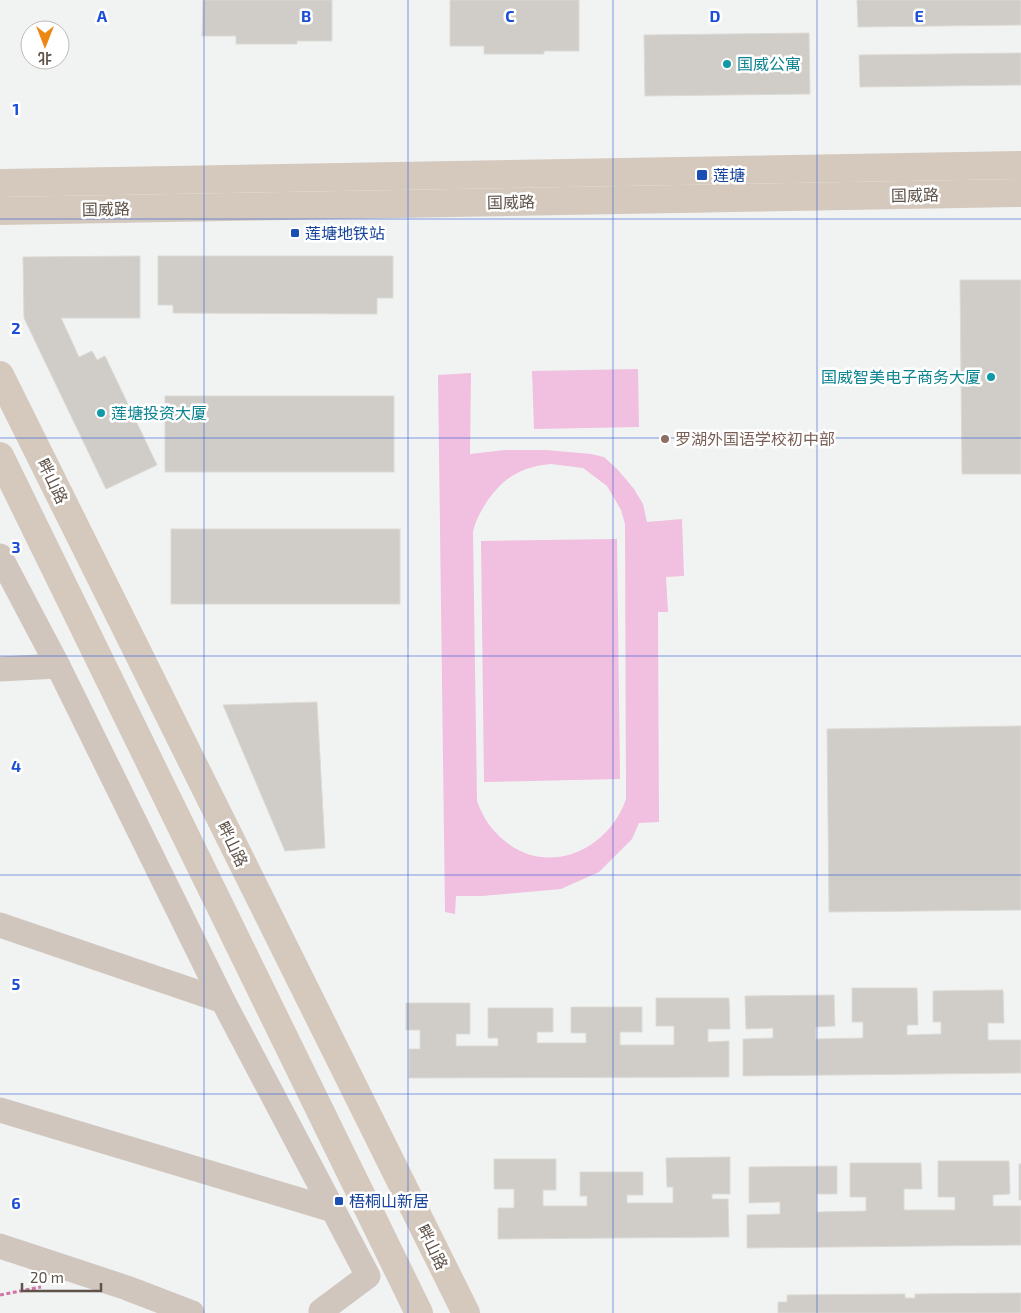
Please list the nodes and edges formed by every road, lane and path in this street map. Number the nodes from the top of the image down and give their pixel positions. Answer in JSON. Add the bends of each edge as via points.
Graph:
{"nodes":[{"id":1,"x":1021,"y":166,"type":"edge"},
{"id":2,"x":0,"y":183,"type":"edge"},
{"id":3,"x":1021,"y":193,"type":"edge"},
{"id":4,"x":0,"y":211,"type":"edge"},
{"id":5,"x":0,"y":375,"type":"edge"},
{"id":6,"x":0,"y":456,"type":"edge"},
{"id":7,"x":1,"y":560,"type":"edge"},
{"id":8,"x":58,"y":666,"type":"junction"},
{"id":9,"x":0,"y":669,"type":"edge"},
{"id":10,"x":0,"y":924,"type":"edge"},
{"id":11,"x":222,"y":1001,"type":"junction"},
{"id":12,"x":0,"y":1110,"type":"edge"},
{"id":13,"x":333,"y":1210,"type":"junction"},
{"id":14,"x":0,"y":1246,"type":"edge"},
{"id":15,"x":138,"y":1304,"type":"edge"},
{"id":16,"x":321,"y":1311,"type":"dead end"},
{"id":17,"x":192,"y":1313,"type":"edge"},
{"id":18,"x":419,"y":1313,"type":"edge"},
{"id":19,"x":466,"y":1313,"type":"edge"}],
"edges":[{"from":1,"to":2,"type":"street","name":"国威路"},
{"from":3,"to":4,"type":"street","name":"国威路"},
{"from":5,"to":19,"type":"street","name":"畔山路"},
{"from":6,"to":18,"type":"street"},
{"from":7,"to":8,"type":"street"},
{"from":8,"to":9,"type":"street"},
{"from":8,"to":11,"type":"street"},
{"from":10,"to":11,"type":"street"},
{"from":11,"to":13,"type":"street"},
{"from":12,"to":13,"type":"street"},
{"from":13,"to":16,"type":"street","via":[[368,1276]]},
{"from":14,"to":15,"type":"street"},
{"from":15,"to":17,"type":"street"}]}
